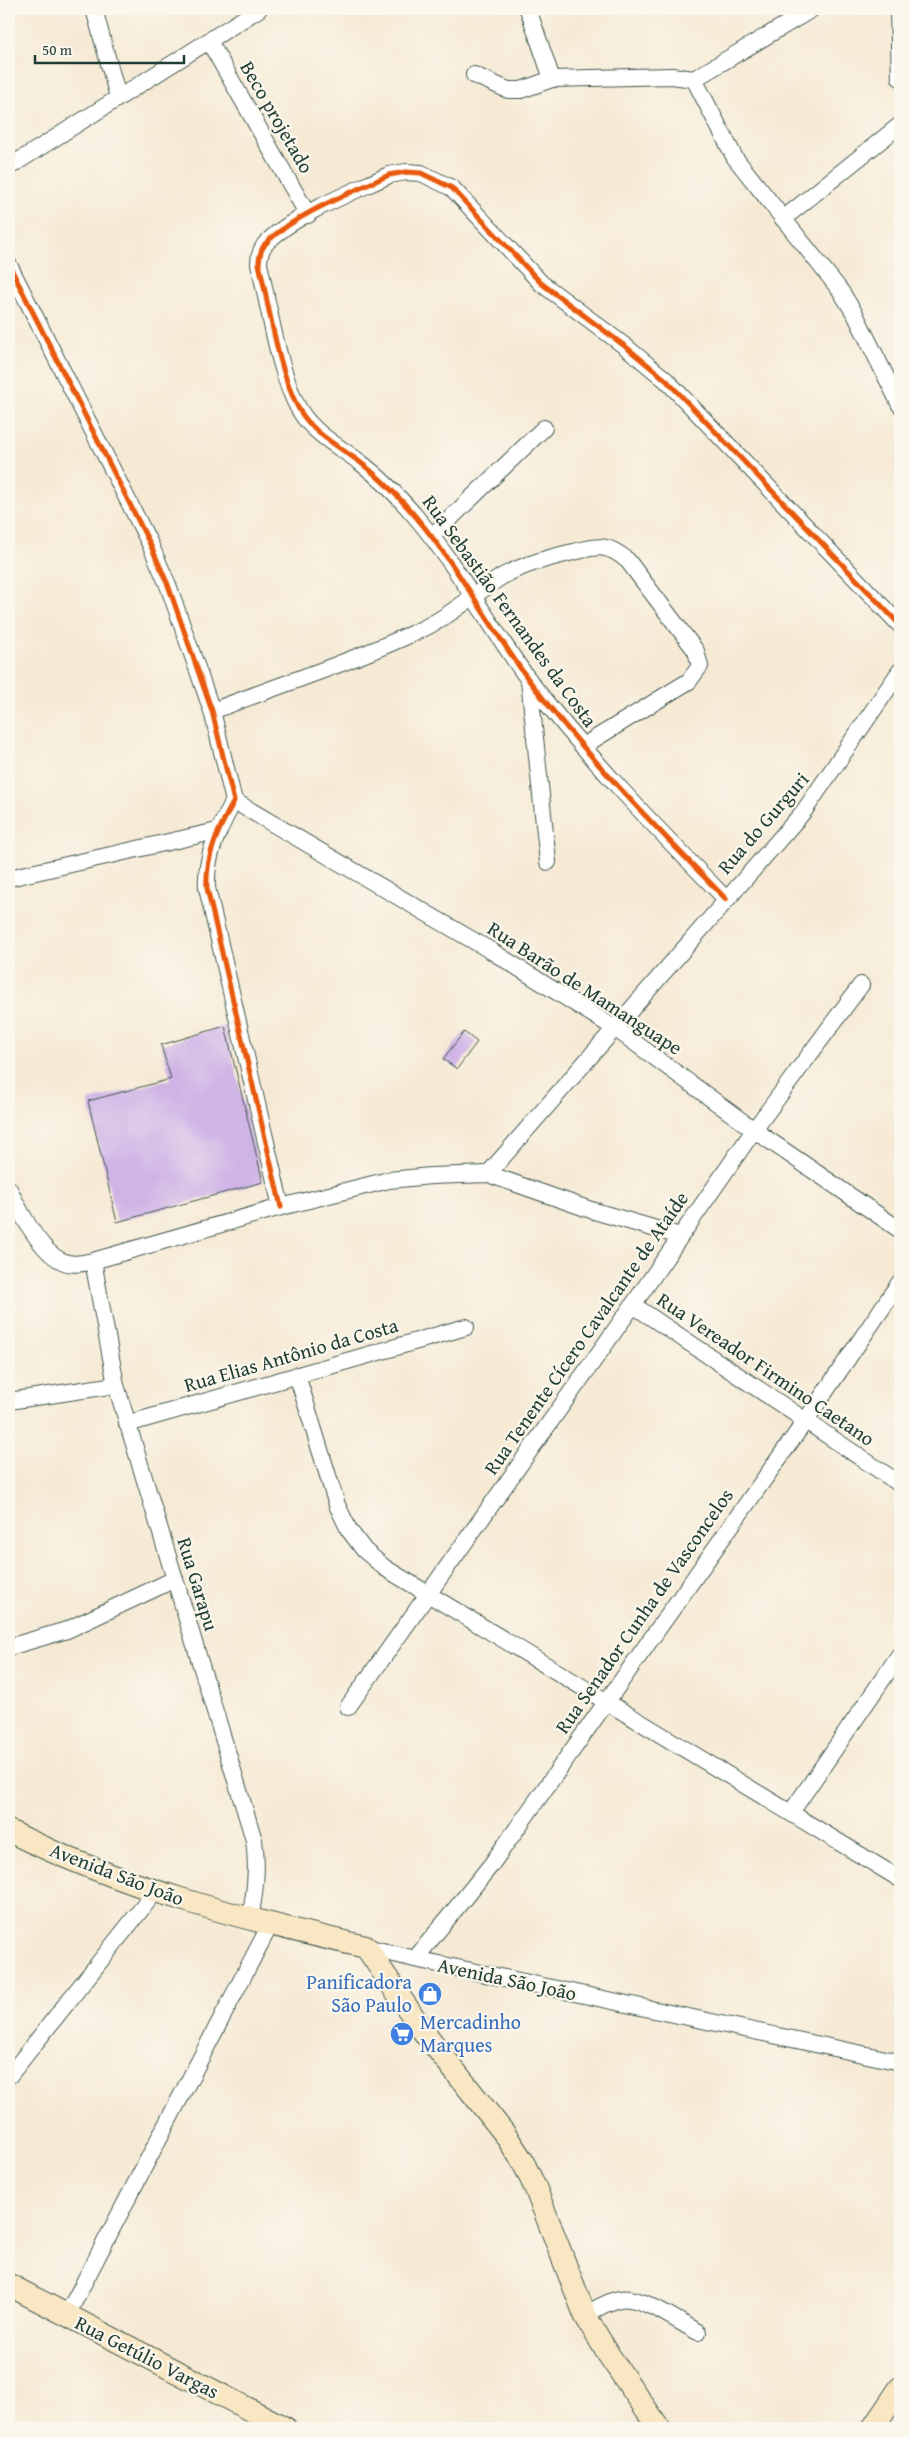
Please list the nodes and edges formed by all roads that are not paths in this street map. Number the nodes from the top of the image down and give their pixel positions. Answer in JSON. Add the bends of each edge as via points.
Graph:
{"nodes":[{"id":1,"x":94,"y":9,"type":"edge"},
{"id":2,"x":259,"y":9,"type":"edge"},
{"id":3,"x":528,"y":9,"type":"edge"},
{"id":4,"x":812,"y":9,"type":"edge"},
{"id":5,"x":898,"y":9,"type":"edge"},
{"id":6,"x":209,"y":41,"type":"junction"},
{"id":7,"x":474,"y":75,"type":"dead end"},
{"id":8,"x":900,"y":78,"type":"edge"},
{"id":9,"x":552,"y":79,"type":"junction"},
{"id":10,"x":694,"y":79,"type":"junction"},
{"id":11,"x":118,"y":97,"type":"junction"},
{"id":12,"x":900,"y":125,"type":"edge"},
{"id":13,"x":9,"y":166,"type":"edge"},
{"id":14,"x":308,"y":215,"type":"junction"},
{"id":15,"x":783,"y":218,"type":"junction"},
{"id":16,"x":9,"y":265,"type":"edge"},
{"id":17,"x":900,"y":405,"type":"edge"},
{"id":18,"x":544,"y":428,"type":"dead end"},
{"id":19,"x":432,"y":536,"type":"junction"},
{"id":20,"x":472,"y":597,"type":"junction"},
{"id":21,"x":900,"y":625,"type":"edge"},
{"id":22,"x":900,"y":671,"type":"edge"},
{"id":23,"x":529,"y":680,"type":"junction"},
{"id":24,"x":212,"y":711,"type":"junction"},
{"id":25,"x":583,"y":746,"type":"junction"},
{"id":26,"x":234,"y":801,"type":"junction"},
{"id":27,"x":217,"y":831,"type":"junction"},
{"id":28,"x":548,"y":862,"type":"dead end"},
{"id":29,"x":9,"y":878,"type":"edge"},
{"id":30,"x":726,"y":899,"type":"junction"},
{"id":31,"x":861,"y":985,"type":"dead end"},
{"id":32,"x":616,"y":1029,"type":"junction"},
{"id":33,"x":754,"y":1130,"type":"junction"},
{"id":34,"x":488,"y":1174,"type":"junction"},
{"id":35,"x":9,"y":1189,"type":"edge"},
{"id":36,"x":281,"y":1207,"type":"junction"},
{"id":37,"x":900,"y":1230,"type":"edge"},
{"id":38,"x":680,"y":1236,"type":"junction"},
{"id":39,"x":93,"y":1261,"type":"junction"},
{"id":40,"x":900,"y":1282,"type":"edge"},
{"id":41,"x":633,"y":1305,"type":"junction"},
{"id":42,"x":466,"y":1327,"type":"dead end"},
{"id":43,"x":297,"y":1375,"type":"junction"},
{"id":44,"x":116,"y":1385,"type":"junction"},
{"id":45,"x":9,"y":1401,"type":"edge"},
{"id":46,"x":806,"y":1420,"type":"junction"},
{"id":47,"x":127,"y":1424,"type":"junction"},
{"id":48,"x":900,"y":1484,"type":"edge"},
{"id":49,"x":175,"y":1579,"type":"junction"},
{"id":50,"x":427,"y":1593,"type":"junction"},
{"id":51,"x":9,"y":1647,"type":"edge"},
{"id":52,"x":900,"y":1654,"type":"edge"},
{"id":53,"x":606,"y":1702,"type":"junction"},
{"id":54,"x":348,"y":1707,"type":"dead end"},
{"id":55,"x":792,"y":1811,"type":"junction"},
{"id":56,"x":9,"y":1831,"type":"edge"},
{"id":57,"x":900,"y":1878,"type":"edge"},
{"id":58,"x":154,"y":1892,"type":"junction"},
{"id":59,"x":260,"y":1922,"type":"junction"},
{"id":60,"x":366,"y":1947,"type":"junction"},
{"id":61,"x":415,"y":1959,"type":"junction"},
{"id":62,"x":900,"y":2062,"type":"edge"},
{"id":63,"x":9,"y":2076,"type":"edge"},
{"id":64,"x":9,"y":2285,"type":"edge"},
{"id":65,"x":585,"y":2315,"type":"junction"},
{"id":66,"x":67,"y":2316,"type":"junction"},
{"id":67,"x":698,"y":2332,"type":"dead end"},
{"id":68,"x":900,"y":2388,"type":"edge"},
{"id":69,"x":285,"y":2428,"type":"edge"},
{"id":70,"x":659,"y":2428,"type":"edge"},
{"id":71,"x":873,"y":2428,"type":"edge"}],
"edges":[{"from":1,"to":11,"type":"street"},
{"from":2,"to":6,"type":"street"},
{"from":3,"to":9,"type":"street"},
{"from":4,"to":10,"type":"street"},
{"from":5,"to":8,"type":"street"},
{"from":6,"to":11,"type":"street"},
{"from":6,"to":14,"type":"street","name":"Beco projetado"},
{"from":7,"to":9,"type":"street","via":[[508,90],[521,90]]},
{"from":9,"to":10,"type":"street","via":[[672,76]]},
{"from":10,"to":15,"type":"street","via":[[735,158]]},
{"from":11,"to":13,"type":"street"},
{"from":12,"to":15,"type":"street"},
{"from":14,"to":19,"type":"street","name":"Rua Sebastião Fernandes da Costa","via":[[269,240],[259,255],[286,376],[301,413],[326,438],[384,482]]},
{"from":14,"to":21,"type":"street","via":[[389,175],[421,173],[452,188],[541,283],[666,380]]},
{"from":15,"to":17,"type":"street","via":[[840,290]]},
{"from":16,"to":24,"type":"street","via":[[150,544],[184,628]]},
{"from":18,"to":19,"type":"street"},
{"from":19,"to":20,"type":"street","name":"Rua Sebastião Fernandes da Costa"},
{"from":20,"to":23,"type":"street","name":"Rua Sebastião Fernandes da Costa"},
{"from":20,"to":24,"type":"street","via":[[418,632]]},
{"from":20,"to":25,"type":"street","via":[[502,577],[538,560],[598,546],[608,548],[628,561],[696,652],[700,666],[690,681]]},
{"from":22,"to":30,"type":"street","name":"Rua do Gurguri","via":[[804,811]]},
{"from":23,"to":25,"type":"street","name":"Rua Sebastião Fernandes da Costa"},
{"from":23,"to":28,"type":"street"},
{"from":24,"to":26,"type":"street"},
{"from":25,"to":30,"type":"street","name":"Rua Sebastião Fernandes da Costa"},
{"from":26,"to":27,"type":"street"},
{"from":26,"to":32,"type":"street","name":"Rua Barão de Mamanguape","via":[[493,952]]},
{"from":27,"to":29,"type":"street"},
{"from":27,"to":36,"type":"street","via":[[206,870],[210,908]]},
{"from":30,"to":32,"type":"street","name":"Rua do Gurguri"},
{"from":31,"to":33,"type":"street","name":"Rua Tenente Cícero Cavalcante de Ataíde"},
{"from":32,"to":33,"type":"street","name":"Rua Barão de Mamanguape"},
{"from":32,"to":34,"type":"street","name":"Rua do Gurguri"},
{"from":33,"to":37,"type":"street","name":"Rua Barão de Mamanguape"},
{"from":33,"to":38,"type":"street","name":"Rua Tenente Cícero Cavalcante de Ataíde"},
{"from":34,"to":36,"type":"street","via":[[389,1180]]},
{"from":34,"to":38,"type":"street","via":[[591,1210]]},
{"from":35,"to":39,"type":"street","via":[[42,1245],[52,1255],[70,1264]]},
{"from":36,"to":39,"type":"street"},
{"from":38,"to":41,"type":"street","name":"Rua Tenente Cícero Cavalcante de Ataíde"},
{"from":39,"to":44,"type":"street","name":"Rua Garapu"},
{"from":40,"to":46,"type":"street","name":"Rua Senador Cunha de Vasconcelos"},
{"from":41,"to":46,"type":"street","name":"Rua Vereador Firmino Caetano"},
{"from":41,"to":50,"type":"street","name":"Rua Tenente Cícero Cavalcante de Ataíde"},
{"from":42,"to":43,"type":"street","name":"Rua Elias Antônio da Costa"},
{"from":43,"to":47,"type":"street","name":"Rua Elias Antônio da Costa"},
{"from":43,"to":50,"type":"street","via":[[337,1505],[349,1530],[364,1550],[385,1568]]},
{"from":44,"to":45,"type":"street"},
{"from":44,"to":47,"type":"street","name":"Rua Garapu"},
{"from":46,"to":48,"type":"street","name":"Rua Vereador Firmino Caetano"},
{"from":46,"to":53,"type":"street","name":"Rua Senador Cunha de Vasconcelos"},
{"from":47,"to":49,"type":"street","name":"Rua Garapu"},
{"from":49,"to":51,"type":"street","via":[[67,1630]]},
{"from":49,"to":59,"type":"street","name":"Rua Garapu","via":[[254,1840]]},
{"from":50,"to":53,"type":"street"},
{"from":50,"to":54,"type":"street","name":"Rua Tenente Cícero Cavalcante de Ataíde"},
{"from":52,"to":55,"type":"street"},
{"from":53,"to":55,"type":"street"},
{"from":53,"to":61,"type":"street","name":"Rua Senador Cunha de Vasconcelos","via":[[491,1865]]},
{"from":55,"to":57,"type":"street"},
{"from":56,"to":58,"type":"main road","name":"Avenida São João"},
{"from":58,"to":59,"type":"main road","name":"Avenida São João"},
{"from":58,"to":63,"type":"street"},
{"from":59,"to":60,"type":"main road","name":"Avenida São João"},
{"from":59,"to":66,"type":"street","name":"Rua Garapu"},
{"from":60,"to":61,"type":"street","name":"Avenida São João"},
{"from":60,"to":65,"type":"main road","via":[[423,2031],[522,2160]]},
{"from":61,"to":62,"type":"street","name":"Avenida São João"},
{"from":64,"to":66,"type":"main road","name":"Rua Getúlio Vargas"},
{"from":65,"to":67,"type":"street","via":[[609,2302],[629,2298]]},
{"from":65,"to":70,"type":"main road"},
{"from":66,"to":69,"type":"main road","name":"Rua Getúlio Vargas"},
{"from":68,"to":71,"type":"main road"}]}
